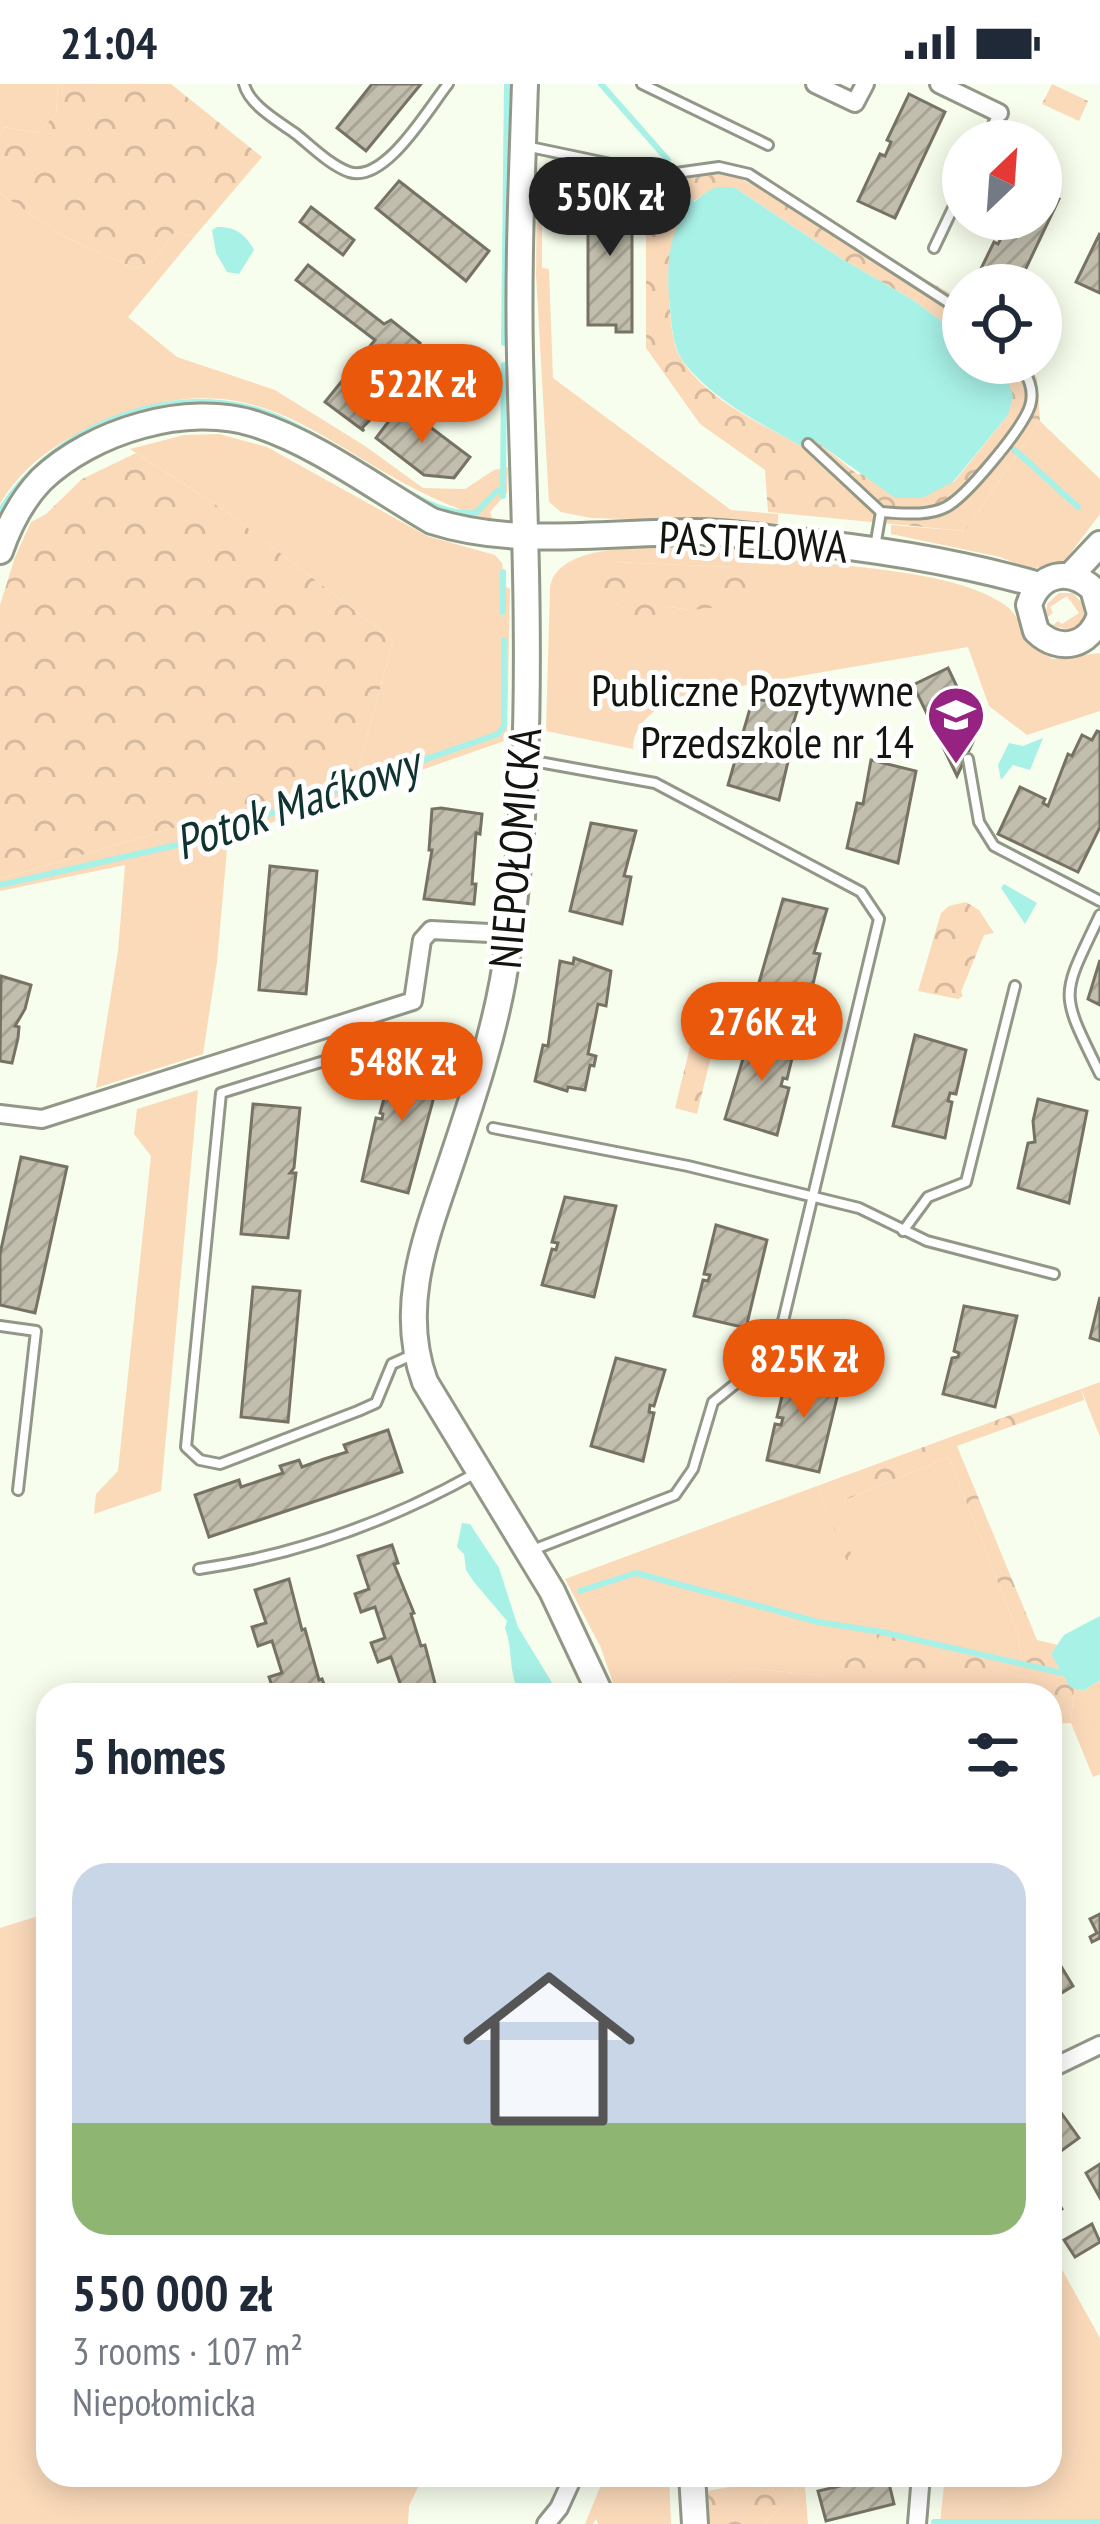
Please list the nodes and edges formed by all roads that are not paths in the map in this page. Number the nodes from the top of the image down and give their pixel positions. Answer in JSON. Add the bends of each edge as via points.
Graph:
{"nodes":[{"id":1,"x":244,"y":84,"type":"edge"},
{"id":2,"x":448,"y":84,"type":"edge"},
{"id":3,"x":525,"y":84,"type":"edge"},
{"id":4,"x":642,"y":84,"type":"edge"},
{"id":5,"x":815,"y":84,"type":"edge"},
{"id":6,"x":865,"y":84,"type":"edge"},
{"id":7,"x":949,"y":86,"type":"edge"},
{"id":8,"x":999,"y":112,"type":"joint"},
{"id":9,"x":995,"y":120,"type":"edge"},
{"id":10,"x":523,"y":146,"type":"junction"},
{"id":11,"x":768,"y":146,"type":"dead end"},
{"id":12,"x":942,"y":231,"type":"edge"},
{"id":13,"x":934,"y":248,"type":"dead end"},
{"id":14,"x":942,"y":298,"type":"edge"},
{"id":15,"x":1029,"y":384,"type":"edge"},
{"id":16,"x":808,"y":444,"type":"dead end"},
{"id":17,"x":881,"y":512,"type":"junction"},
{"id":18,"x":526,"y":536,"type":"junction"},
{"id":19,"x":875,"y":548,"type":"junction"},
{"id":20,"x":1100,"y":549,"type":"edge"},
{"id":21,"x":0,"y":551,"type":"edge"},
{"id":22,"x":1071,"y":575,"type":"junction"},
{"id":23,"x":1034,"y":595,"type":"junction"},
{"id":24,"x":1096,"y":619,"type":"edge"},
{"id":25,"x":968,"y":759,"type":"dead end"},
{"id":26,"x":526,"y":760,"type":"junction"},
{"id":27,"x":1100,"y":901,"type":"edge"},
{"id":28,"x":1100,"y":915,"type":"edge"},
{"id":29,"x":509,"y":934,"type":"junction"},
{"id":30,"x":1015,"y":986,"type":"dead end"},
{"id":31,"x":487,"y":1055,"type":"junction"},
{"id":32,"x":1100,"y":1074,"type":"edge"},
{"id":33,"x":0,"y":1114,"type":"edge"},
{"id":34,"x":494,"y":1128,"type":"dead end"},
{"id":35,"x":813,"y":1197,"type":"junction"},
{"id":36,"x":903,"y":1232,"type":"junction"},
{"id":37,"x":1054,"y":1274,"type":"dead end"},
{"id":38,"x":0,"y":1326,"type":"edge"},
{"id":39,"x":415,"y":1354,"type":"junction"},
{"id":40,"x":478,"y":1473,"type":"junction"},
{"id":41,"x":17,"y":1490,"type":"dead end"},
{"id":42,"x":527,"y":1552,"type":"junction"},
{"id":43,"x":199,"y":1569,"type":"dead end"},
{"id":44,"x":596,"y":1683,"type":"edge"},
{"id":45,"x":1100,"y":2045,"type":"edge"},
{"id":46,"x":1062,"y":2063,"type":"edge"},
{"id":47,"x":569,"y":2487,"type":"edge"},
{"id":48,"x":692,"y":2487,"type":"edge"},
{"id":49,"x":920,"y":2487,"type":"edge"},
{"id":50,"x":546,"y":2524,"type":"edge"},
{"id":51,"x":694,"y":2524,"type":"edge"},
{"id":52,"x":917,"y":2524,"type":"edge"}],
"edges":[{"from":1,"to":2,"type":"lane","via":[[260,106],[355,174],[391,157]]},
{"from":3,"to":10,"type":"main road","name":"NIEPOŁOMICKA"},
{"from":4,"to":11,"type":"lane"},
{"from":5,"to":6,"type":"street","via":[[855,103]]},
{"from":7,"to":8,"type":"street"},
{"from":8,"to":9,"type":"lane"},
{"from":10,"to":14,"type":"lane","via":[[649,172],[719,167],[749,174]]},
{"from":10,"to":18,"type":"main road","name":"NIEPOŁOMICKA"},
{"from":12,"to":13,"type":"lane"},
{"from":15,"to":17,"type":"lane","via":[[1022,423],[966,490],[941,509]]},
{"from":16,"to":17,"type":"lane"},
{"from":17,"to":19,"type":"lane"},
{"from":18,"to":19,"type":"main road","name":"PASTELOWA","via":[[700,532]]},
{"from":18,"to":21,"type":"main road","name":"PASTELOWA","via":[[432,520],[275,431],[202,416],[103,441],[57,467],[26,498]]},
{"from":18,"to":26,"type":"main road","name":"NIEPOŁOMICKA"},
{"from":19,"to":23,"type":"main road","name":"PASTELOWA","via":[[951,561]]},
{"from":20,"to":22,"type":"main road"},
{"from":20,"to":24,"type":"main road"},
{"from":22,"to":23,"type":"main road","via":[[1059,574]]},
{"from":22,"to":24,"type":"main road"},
{"from":23,"to":24,"type":"main road","via":[[1031,623],[1044,639],[1066,646]]},
{"from":25,"to":27,"type":"lane","via":[[984,836]]},
{"from":26,"to":29,"type":"main road","name":"NIEPOŁOMICKA"},
{"from":26,"to":35,"type":"lane","via":[[655,782],[873,904],[876,941]]},
{"from":28,"to":32,"type":"lane","via":[[1067,995]]},
{"from":29,"to":31,"type":"main road","name":"NIEPOŁOMICKA"},
{"from":29,"to":33,"type":"street","via":[[431,930],[422,940],[412,1001],[42,1119]]},
{"from":30,"to":36,"type":"lane","via":[[967,1182],[928,1197]]},
{"from":31,"to":39,"type":"main road","name":"NIEPOŁOMICKA","via":[[416,1278]]},
{"from":31,"to":39,"type":"lane","via":[[411,1034],[221,1093],[187,1447],[220,1464],[358,1411],[376,1403],[392,1364]]},
{"from":34,"to":35,"type":"lane"},
{"from":35,"to":36,"type":"lane","via":[[860,1208]]},
{"from":35,"to":42,"type":"lane","via":[[782,1333],[765,1360],[712,1402],[683,1488]]},
{"from":36,"to":37,"type":"lane"},
{"from":38,"to":41,"type":"lane","via":[[36,1331]]},
{"from":39,"to":40,"type":"main road","name":"NIEPOŁOMICKA"},
{"from":40,"to":42,"type":"main road","name":"NIEPOŁOMICKA"},
{"from":40,"to":43,"type":"lane","via":[[298,1549]]},
{"from":42,"to":44,"type":"main road","name":"NIEPOŁOMICKA"},
{"from":45,"to":46,"type":"street"},
{"from":47,"to":50,"type":"street"},
{"from":48,"to":51,"type":"main road"},
{"from":49,"to":52,"type":"street"}]}
